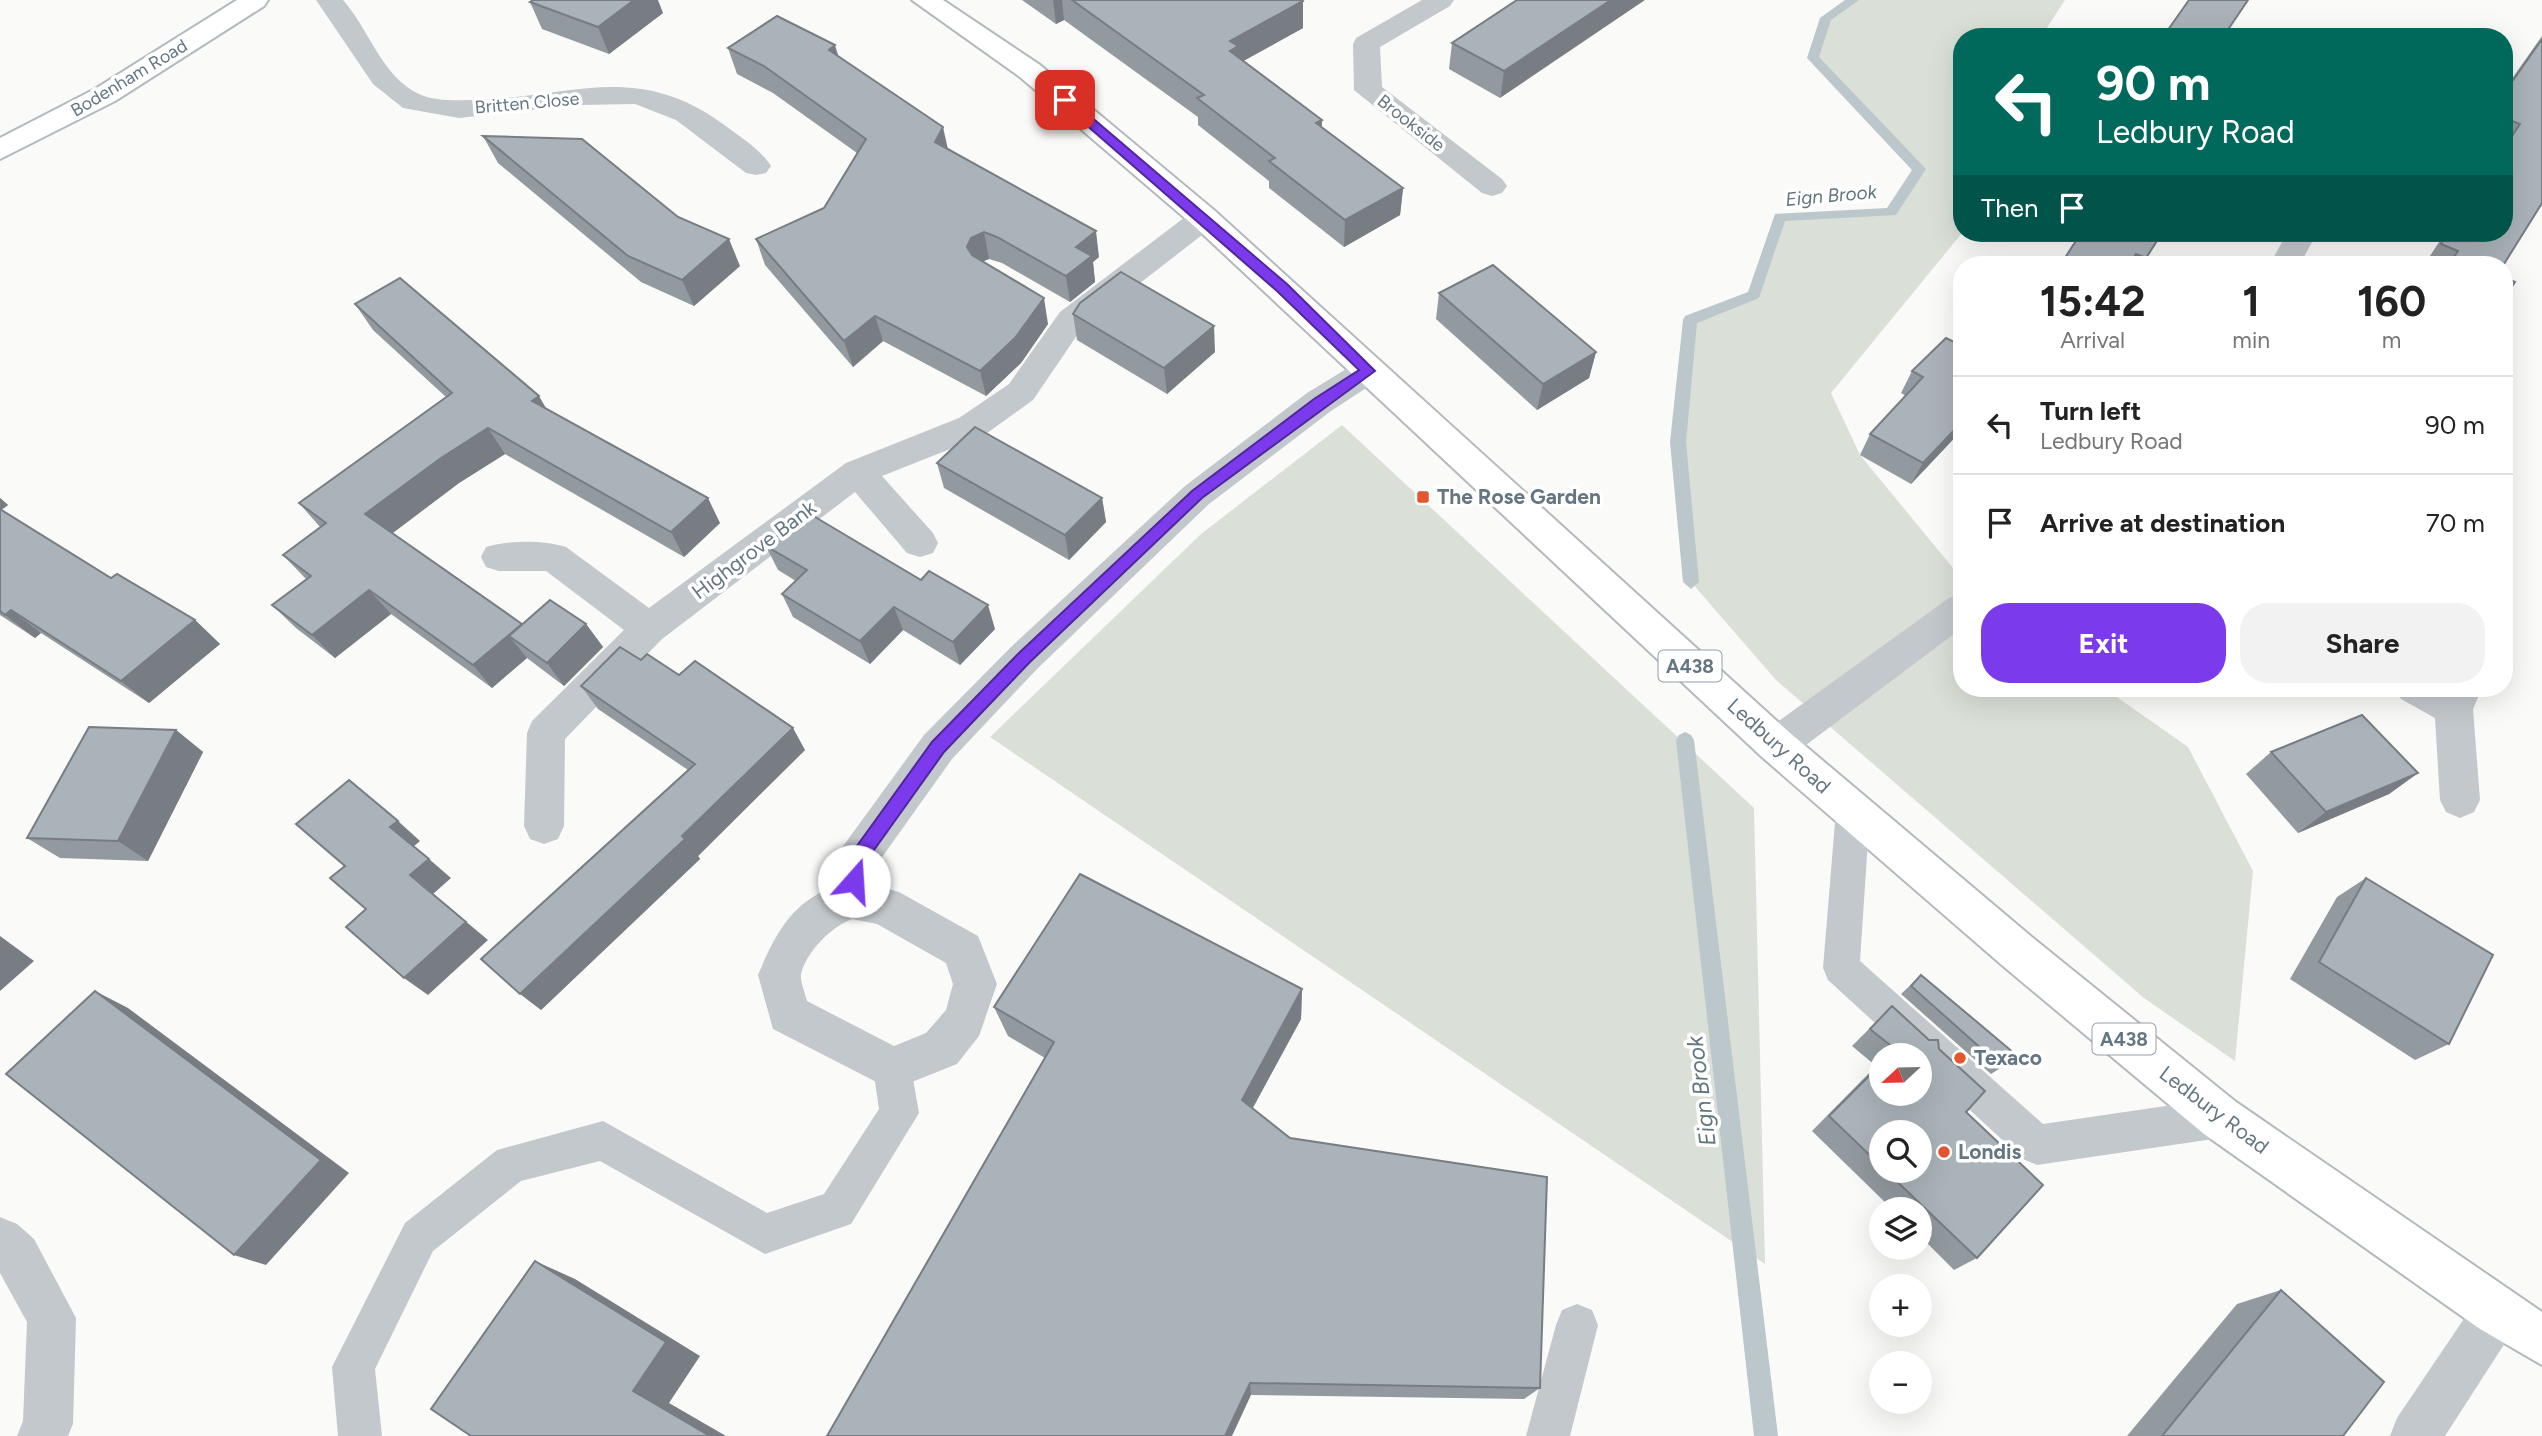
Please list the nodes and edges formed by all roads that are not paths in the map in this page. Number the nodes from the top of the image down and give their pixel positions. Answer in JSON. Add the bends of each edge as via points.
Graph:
{"nodes":[{"id":1,"x":255,"y":0,"type":"edge"},
{"id":2,"x":329,"y":0,"type":"edge"},
{"id":3,"x":925,"y":0,"type":"edge"},
{"id":4,"x":1441,"y":0,"type":"edge"},
{"id":5,"x":0,"y":150,"type":"edge"},
{"id":6,"x":756,"y":166,"type":"dead end"},
{"id":7,"x":1492,"y":186,"type":"dead end"},
{"id":8,"x":1204,"y":218,"type":"junction"},
{"id":9,"x":1368,"y":371,"type":"junction"},
{"id":10,"x":858,"y":472,"type":"junction"},
{"id":11,"x":920,"y":542,"type":"dead end"},
{"id":12,"x":499,"y":557,"type":"dead end"},
{"id":13,"x":1953,"y":615,"type":"edge"},
{"id":14,"x":649,"y":628,"type":"junction"},
{"id":15,"x":2459,"y":698,"type":"edge"},
{"id":16,"x":1776,"y":745,"type":"junction"},
{"id":17,"x":2460,"y":800,"type":"dead end"},
{"id":18,"x":1853,"y":810,"type":"junction"},
{"id":19,"x":544,"y":827,"type":"dead end"},
{"id":20,"x":852,"y":900,"type":"junction"},
{"id":21,"x":892,"y":1068,"type":"junction"},
{"id":22,"x":2220,"y":1118,"type":"junction"},
{"id":23,"x":0,"y":1241,"type":"edge"},
{"id":24,"x":2497,"y":1312,"type":"junction"},
{"id":25,"x":1577,"y":1325,"type":"dead end"},
{"id":26,"x":2542,"y":1340,"type":"edge"},
{"id":27,"x":42,"y":1436,"type":"edge"},
{"id":28,"x":359,"y":1436,"type":"edge"},
{"id":29,"x":1548,"y":1436,"type":"edge"},
{"id":30,"x":2415,"y":1436,"type":"edge"}],
"edges":[{"from":1,"to":5,"type":"main road","name":"Bodenham Road","via":[[105,95]]},
{"from":2,"to":6,"type":"street","name":"Britten Close","via":[[384,83],[409,101],[446,109],[491,109],[609,97],[657,100],[689,114]]},
{"from":3,"to":8,"type":"main road","name":"Ledbury Road","number":"A438","via":[[1030,71]]},
{"from":4,"to":7,"type":"street","name":"Brookside","via":[[1366,44],[1368,89]]},
{"from":8,"to":9,"type":"main road","name":"Ledbury Road","number":"A438"},
{"from":8,"to":10,"type":"street","name":"Highgrove Bank","via":[[1059,313],[1021,391],[1011,399],[971,427]]},
{"from":9,"to":16,"type":"main road","name":"Ledbury Road","number":"A438"},
{"from":9,"to":20,"type":"street","via":[[1319,402],[1197,495],[1024,658],[938,747],[855,862]]},
{"from":10,"to":11,"type":"street"},
{"from":10,"to":14,"type":"street","name":"Highgrove Bank"},
{"from":12,"to":14,"type":"street","via":[[553,557]]},
{"from":13,"to":16,"type":"street"},
{"from":14,"to":19,"type":"street","name":"Highgrove Bank","via":[[546,733]]},
{"from":15,"to":17,"type":"street"},
{"from":16,"to":18,"type":"main road","name":"Ledbury Road","number":"A438"},
{"from":18,"to":22,"type":"main road","name":"Ledbury Road","number":"A438"},
{"from":18,"to":22,"type":"lane","via":[[1840,968],[2036,1145]]},
{"from":20,"to":21,"type":"street","via":[[823,909],[797,938],[779,975],[785,1001],[789,1014]]},
{"from":20,"to":21,"type":"street","via":[[884,906],[963,950],[975,984],[964,1021],[941,1049]]},
{"from":21,"to":28,"type":"lane","via":[[899,1113],[837,1210],[765,1234],[603,1142],[511,1164],[419,1237],[353,1367]]},
{"from":22,"to":24,"type":"main road","name":"Ledbury Road","number":"A438"},
{"from":23,"to":27,"type":"street","via":[[17,1256],[52,1318],[48,1424]]},
{"from":24,"to":26,"type":"main road","name":"Ledbury Road","number":"A438"},
{"from":24,"to":30,"type":"street"},
{"from":25,"to":29,"type":"lane"}]}
